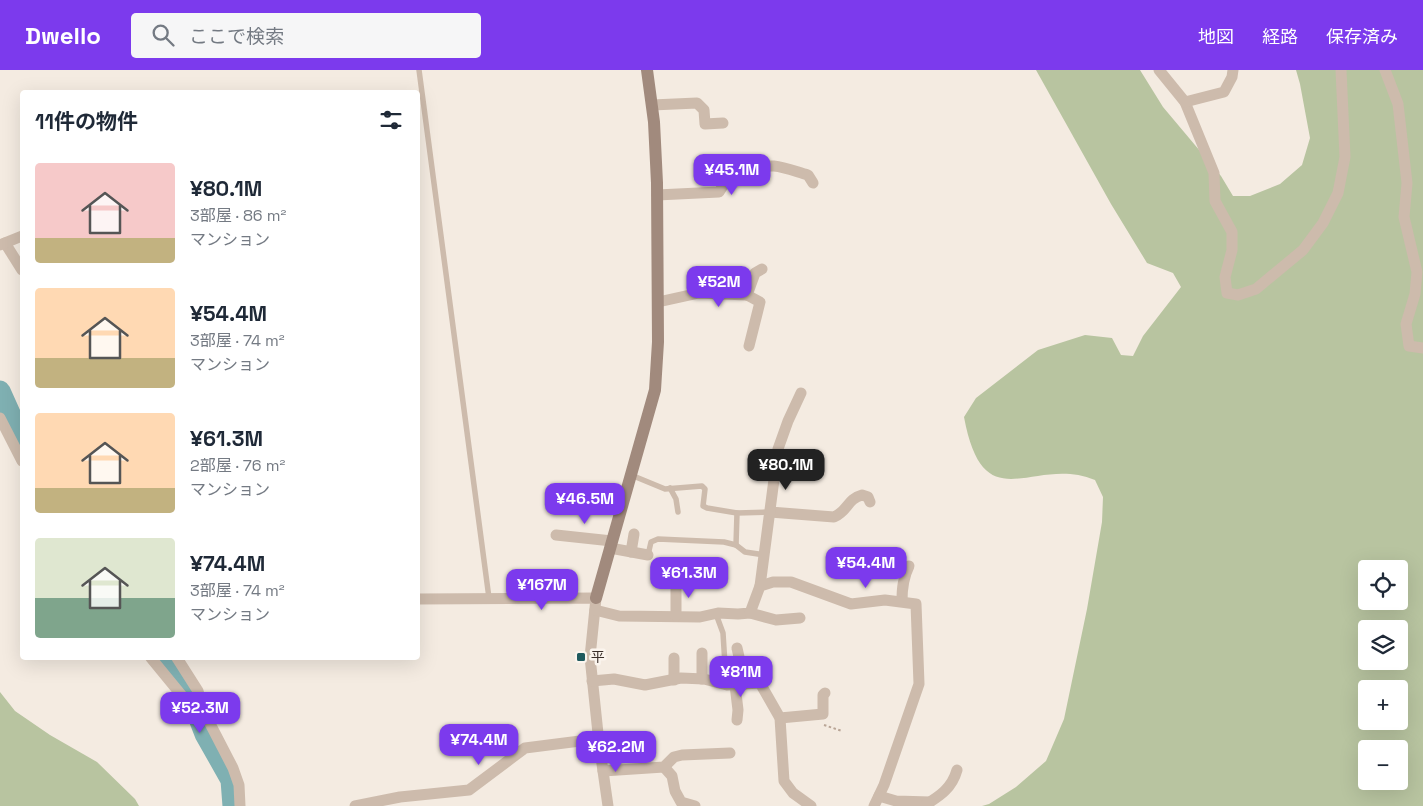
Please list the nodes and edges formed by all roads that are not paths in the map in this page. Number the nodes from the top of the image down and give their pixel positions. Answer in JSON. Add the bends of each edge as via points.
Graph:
{"nodes":[{"id":1,"x":419,"y":70,"type":"edge"},
{"id":2,"x":646,"y":70,"type":"edge"},
{"id":3,"x":1159,"y":70,"type":"edge"},
{"id":4,"x":1233,"y":70,"type":"edge"},
{"id":5,"x":1341,"y":70,"type":"edge"},
{"id":6,"x":1385,"y":70,"type":"edge"},
{"id":7,"x":1185,"y":102,"type":"junction"},
{"id":8,"x":652,"y":105,"type":"junction"},
{"id":9,"x":722,"y":123,"type":"dead end"},
{"id":10,"x":813,"y":183,"type":"dead end"},
{"id":11,"x":657,"y":195,"type":"junction"},
{"id":12,"x":20,"y":237,"type":"edge"},
{"id":13,"x":2,"y":244,"type":"edge"},
{"id":14,"x":20,"y":267,"type":"edge"},
{"id":15,"x":762,"y":269,"type":"dead end"},
{"id":16,"x":747,"y":295,"type":"junction"},
{"id":17,"x":658,"y":302,"type":"junction"},
{"id":18,"x":749,"y":346,"type":"dead end"},
{"id":19,"x":1423,"y":348,"type":"edge"},
{"id":20,"x":802,"y":393,"type":"dead end"},
{"id":21,"x":0,"y":418,"type":"edge"},
{"id":22,"x":20,"y":457,"type":"edge"},
{"id":23,"x":631,"y":475,"type":"junction"},
{"id":24,"x":670,"y":488,"type":"junction"},
{"id":25,"x":870,"y":502,"type":"dead end"},
{"id":26,"x":678,"y":512,"type":"dead end"},
{"id":27,"x":770,"y":512,"type":"junction"},
{"id":28,"x":737,"y":513,"type":"junction"},
{"id":29,"x":634,"y":534,"type":"dead end"},
{"id":30,"x":556,"y":535,"type":"dead end"},
{"id":31,"x":611,"y":544,"type":"junction"},
{"id":32,"x":736,"y":545,"type":"junction"},
{"id":33,"x":631,"y":552,"type":"junction"},
{"id":34,"x":765,"y":554,"type":"junction"},
{"id":35,"x":648,"y":555,"type":"joint"},
{"id":36,"x":909,"y":566,"type":"dead end"},
{"id":37,"x":676,"y":582,"type":"dead end"},
{"id":38,"x":760,"y":586,"type":"junction"},
{"id":39,"x":489,"y":598,"type":"junction"},
{"id":40,"x":420,"y":599,"type":"edge"},
{"id":41,"x":902,"y":601,"type":"junction"},
{"id":42,"x":595,"y":604,"type":"junction"},
{"id":43,"x":750,"y":613,"type":"junction"},
{"id":44,"x":716,"y":614,"type":"junction"},
{"id":45,"x":676,"y":616,"type":"junction"},
{"id":46,"x":800,"y":618,"type":"dead end"},
{"id":47,"x":737,"y":648,"type":"dead end"},
{"id":48,"x":702,"y":653,"type":"dead end"},
{"id":49,"x":674,"y":658,"type":"dead end"},
{"id":50,"x":153,"y":660,"type":"edge"},
{"id":51,"x":177,"y":660,"type":"edge"},
{"id":52,"x":702,"y":679,"type":"junction"},
{"id":53,"x":674,"y":680,"type":"junction"},
{"id":54,"x":592,"y":681,"type":"junction"},
{"id":55,"x":741,"y":681,"type":"junction"},
{"id":56,"x":825,"y":693,"type":"dead end"},
{"id":57,"x":184,"y":697,"type":"dead end"},
{"id":58,"x":780,"y":718,"type":"junction"},
{"id":59,"x":737,"y":720,"type":"dead end"},
{"id":60,"x":599,"y":743,"type":"junction"},
{"id":61,"x":730,"y":753,"type":"dead end"},
{"id":62,"x":664,"y":767,"type":"junction"},
{"id":63,"x":957,"y":770,"type":"dead end"},
{"id":64,"x":603,"y":771,"type":"junction"},
{"id":65,"x":876,"y":801,"type":"edge"},
{"id":66,"x":926,"y":804,"type":"edge"},
{"id":67,"x":240,"y":806,"type":"edge"},
{"id":68,"x":355,"y":806,"type":"edge"},
{"id":69,"x":608,"y":806,"type":"edge"},
{"id":70,"x":695,"y":806,"type":"edge"},
{"id":71,"x":811,"y":806,"type":"edge"}],
"edges":[{"from":1,"to":39,"type":"lane"},
{"from":2,"to":8,"type":"street"},
{"from":3,"to":7,"type":"street"},
{"from":4,"to":7,"type":"street","via":[[1224,92]]},
{"from":5,"to":7,"type":"street","via":[[1345,157],[1338,193],[1323,223],[1303,250],[1256,289],[1238,295],[1227,293],[1224,277],[1232,250],[1232,232],[1215,201],[1214,173]]},
{"from":6,"to":19,"type":"street","via":[[1398,104],[1407,183],[1404,217],[1417,272],[1415,294],[1406,324],[1409,346]]},
{"from":8,"to":9,"type":"street","via":[[698,104],[704,110],[705,124]]},
{"from":8,"to":11,"type":"street"},
{"from":10,"to":11,"type":"street","via":[[808,175],[774,166],[760,167],[726,181],[719,192]]},
{"from":11,"to":17,"type":"street"},
{"from":12,"to":13,"type":"street"},
{"from":13,"to":14,"type":"street"},
{"from":15,"to":16,"type":"street","via":[[755,273]]},
{"from":16,"to":17,"type":"street","via":[[699,293]]},
{"from":16,"to":18,"type":"street","via":[[760,302]]},
{"from":17,"to":23,"type":"street","via":[[655,390]]},
{"from":20,"to":27,"type":"street","via":[[778,449]]},
{"from":21,"to":22,"type":"street"},
{"from":23,"to":24,"type":"lane","via":[[665,489]]},
{"from":23,"to":31,"type":"street"},
{"from":24,"to":26,"type":"lane"},
{"from":24,"to":28,"type":"lane","via":[[702,486],[705,489],[703,506]]},
{"from":25,"to":27,"type":"street","via":[[862,494],[854,497],[842,514],[834,517]]},
{"from":27,"to":28,"type":"lane"},
{"from":27,"to":34,"type":"street"},
{"from":28,"to":32,"type":"lane"},
{"from":29,"to":33,"type":"street"},
{"from":30,"to":31,"type":"street"},
{"from":31,"to":33,"type":"street"},
{"from":31,"to":42,"type":"street"},
{"from":32,"to":34,"type":"lane","via":[[745,552]]},
{"from":32,"to":35,"type":"lane","via":[[658,539],[651,542]]},
{"from":33,"to":35,"type":"street"},
{"from":34,"to":38,"type":"street"},
{"from":36,"to":41,"type":"street","via":[[903,581]]},
{"from":37,"to":45,"type":"street"},
{"from":38,"to":41,"type":"street","via":[[791,582],[851,604]]},
{"from":38,"to":43,"type":"street"},
{"from":39,"to":40,"type":"street"},
{"from":39,"to":42,"type":"street"},
{"from":41,"to":65,"type":"street","via":[[916,604],[919,684]]},
{"from":42,"to":45,"type":"street","via":[[619,616]]},
{"from":42,"to":54,"type":"street","via":[[590,657]]},
{"from":43,"to":44,"type":"street"},
{"from":43,"to":46,"type":"street","via":[[776,620]]},
{"from":44,"to":45,"type":"street"},
{"from":44,"to":55,"type":"lane","via":[[723,633],[724,665]]},
{"from":47,"to":55,"type":"street"},
{"from":48,"to":52,"type":"street"},
{"from":49,"to":53,"type":"street"},
{"from":50,"to":57,"type":"street"},
{"from":51,"to":67,"type":"street","via":[[198,690],[203,710],[233,768],[239,785]]},
{"from":52,"to":53,"type":"street"},
{"from":52,"to":55,"type":"street","via":[[727,685]]},
{"from":53,"to":54,"type":"street","via":[[645,685],[614,679]]},
{"from":54,"to":60,"type":"street"},
{"from":55,"to":58,"type":"street","via":[[760,683]]},
{"from":55,"to":59,"type":"street"},
{"from":56,"to":58,"type":"street","via":[[823,714]]},
{"from":58,"to":71,"type":"street","via":[[784,781],[793,793]]},
{"from":60,"to":64,"type":"street"},
{"from":60,"to":68,"type":"street","via":[[580,740],[526,748],[470,790],[400,797]]},
{"from":61,"to":62,"type":"street","via":[[682,755],[674,757]]},
{"from":62,"to":64,"type":"street"},
{"from":62,"to":70,"type":"street","via":[[672,776],[674,791],[681,802]]},
{"from":63,"to":66,"type":"street","via":[[943,794]]},
{"from":64,"to":69,"type":"street"},
{"from":65,"to":66,"type":"street"}]}
